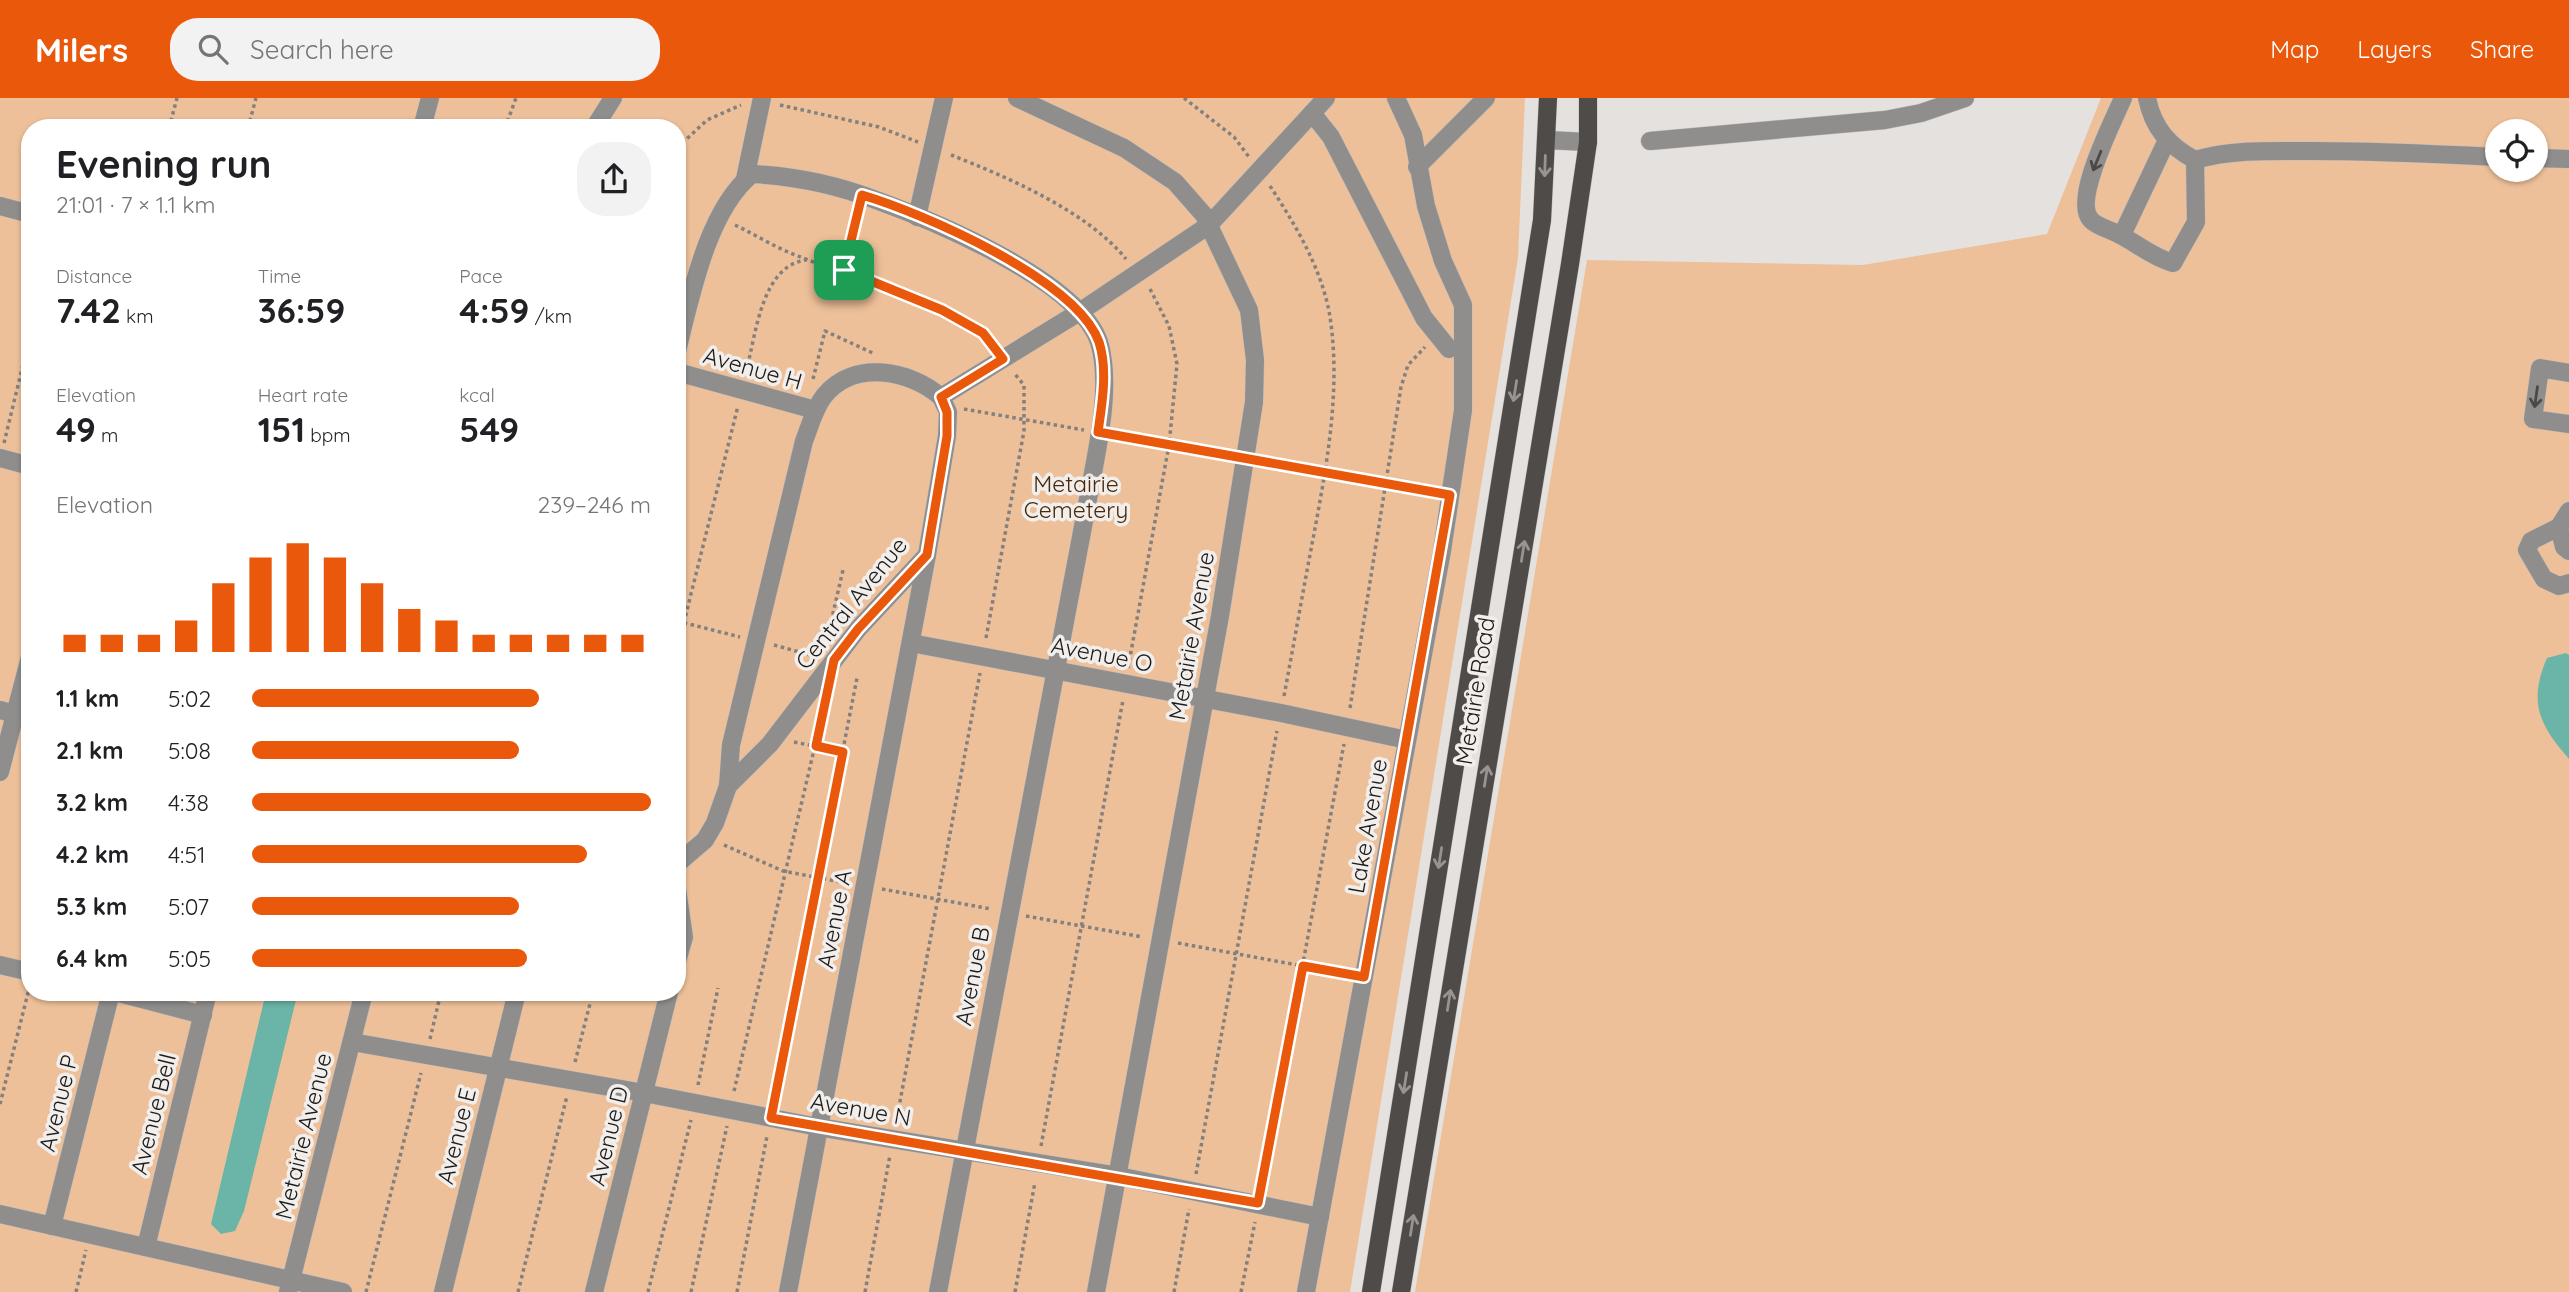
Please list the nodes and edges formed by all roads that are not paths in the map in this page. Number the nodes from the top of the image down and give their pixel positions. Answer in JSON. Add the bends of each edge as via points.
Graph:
{"nodes":[{"id":1,"x":430,"y":98,"type":"edge"},
{"id":2,"x":613,"y":98,"type":"edge"},
{"id":3,"x":944,"y":98,"type":"edge"},
{"id":4,"x":1017,"y":98,"type":"edge"},
{"id":5,"x":1326,"y":98,"type":"edge"},
{"id":6,"x":1396,"y":98,"type":"edge"},
{"id":7,"x":1486,"y":98,"type":"edge"},
{"id":8,"x":1548,"y":98,"type":"edge"},
{"id":9,"x":1588,"y":98,"type":"edge"},
{"id":10,"x":1965,"y":98,"type":"edge"},
{"id":11,"x":2123,"y":98,"type":"edge"},
{"id":12,"x":2147,"y":98,"type":"edge"},
{"id":13,"x":761,"y":101,"type":"edge"},
{"id":14,"x":1312,"y":113,"type":"junction"},
{"id":15,"x":424,"y":119,"type":"edge"},
{"id":16,"x":600,"y":119,"type":"edge"},
{"id":17,"x":1546,"y":140,"type":"junction"},
{"id":18,"x":2167,"y":140,"type":"junction"},
{"id":19,"x":1650,"y":141,"type":"dead end"},
{"id":20,"x":1588,"y":142,"type":"junction"},
{"id":21,"x":2485,"y":156,"type":"edge"},
{"id":22,"x":2548,"y":158,"type":"edge"},
{"id":23,"x":2569,"y":159,"type":"edge"},
{"id":24,"x":2195,"y":160,"type":"junction"},
{"id":25,"x":1417,"y":167,"type":"junction"},
{"id":26,"x":743,"y":181,"type":"junction"},
{"id":27,"x":0,"y":206,"type":"edge"},
{"id":28,"x":21,"y":212,"type":"edge"},
{"id":29,"x":917,"y":217,"type":"junction"},
{"id":30,"x":1209,"y":225,"type":"junction"},
{"id":31,"x":2122,"y":235,"type":"junction"},
{"id":32,"x":1081,"y":311,"type":"junction"},
{"id":33,"x":686,"y":316,"type":"edge"},
{"id":34,"x":1445,"y":344,"type":"road end"},
{"id":35,"x":2569,"y":373,"type":"edge"},
{"id":36,"x":686,"y":374,"type":"edge"},
{"id":37,"x":943,"y":401,"type":"junction"},
{"id":38,"x":815,"y":411,"type":"junction"},
{"id":39,"x":2569,"y":424,"type":"edge"},
{"id":40,"x":2,"y":451,"type":"edge"},
{"id":41,"x":21,"y":461,"type":"edge"},
{"id":42,"x":2569,"y":511,"type":"edge"},
{"id":43,"x":2559,"y":527,"type":"junction"},
{"id":44,"x":2569,"y":551,"type":"edge"},
{"id":45,"x":927,"y":555,"type":"junction"},
{"id":46,"x":2569,"y":583,"type":"edge"},
{"id":47,"x":911,"y":643,"type":"junction"},
{"id":48,"x":1056,"y":669,"type":"junction"},
{"id":49,"x":21,"y":691,"type":"edge"},
{"id":50,"x":1204,"y":699,"type":"junction"},
{"id":51,"x":15,"y":714,"type":"edge"},
{"id":52,"x":1407,"y":740,"type":"junction"},
{"id":53,"x":0,"y":772,"type":"edge"},
{"id":54,"x":728,"y":786,"type":"junction"},
{"id":55,"x":686,"y":856,"type":"edge"},
{"id":56,"x":0,"y":965,"type":"edge"},
{"id":57,"x":21,"y":970,"type":"edge"},
{"id":58,"x":111,"y":1001,"type":"edge"},
{"id":59,"x":148,"y":1001,"type":"edge"},
{"id":60,"x":206,"y":1001,"type":"edge"},
{"id":61,"x":362,"y":1001,"type":"edge"},
{"id":62,"x":515,"y":1001,"type":"edge"},
{"id":63,"x":667,"y":1001,"type":"edge"},
{"id":64,"x":203,"y":1015,"type":"junction"},
{"id":65,"x":352,"y":1042,"type":"junction"},
{"id":66,"x":498,"y":1069,"type":"junction"},
{"id":67,"x":644,"y":1093,"type":"junction"},
{"id":68,"x":818,"y":1127,"type":"junction"},
{"id":69,"x":963,"y":1151,"type":"junction"},
{"id":70,"x":1118,"y":1176,"type":"junction"},
{"id":71,"x":0,"y":1214,"type":"edge"},
{"id":72,"x":1320,"y":1217,"type":"junction"},
{"id":73,"x":52,"y":1226,"type":"junction"},
{"id":74,"x":146,"y":1247,"type":"junction"},
{"id":75,"x":290,"y":1286,"type":"edge"},
{"id":76,"x":344,"y":1292,"type":"edge"},
{"id":77,"x":443,"y":1292,"type":"edge"},
{"id":78,"x":594,"y":1292,"type":"edge"},
{"id":79,"x":788,"y":1292,"type":"edge"},
{"id":80,"x":938,"y":1292,"type":"edge"},
{"id":81,"x":1096,"y":1292,"type":"edge"},
{"id":82,"x":1306,"y":1292,"type":"edge"},
{"id":83,"x":1371,"y":1292,"type":"edge"},
{"id":84,"x":1401,"y":1292,"type":"edge"}],
"edges":[{"from":1,"to":15,"type":"street"},
{"from":2,"to":16,"type":"street"},
{"from":3,"to":29,"type":"street"},
{"from":4,"to":30,"type":"street","name":"Metairie Avenue","via":[[1124,148],[1175,182]]},
{"from":5,"to":14,"type":"street"},
{"from":6,"to":25,"type":"street","name":"Lake Avenue","via":[[1413,135]]},
{"from":7,"to":25,"type":"street"},
{"from":8,"to":17,"type":"main road","name":"Metairie Road"},
{"from":9,"to":20,"type":"main road","name":"Metairie Road"},
{"from":10,"to":19,"type":"street","via":[[1885,120]]},
{"from":11,"to":31,"type":"street","one_way":true,"via":[[2086,190],[2084,207],[2092,221]]},
{"from":12,"to":18,"type":"street","via":[[2151,117]]},
{"from":13,"to":26,"type":"street"},
{"from":14,"to":30,"type":"street"},
{"from":14,"to":34,"type":"street","via":[[1331,136],[1424,318]]},
{"from":17,"to":20,"type":"street"},
{"from":17,"to":83,"type":"main road","name":"Metairie Road","one_way":true,"via":[[1542,220]]},
{"from":18,"to":24,"type":"street"},
{"from":18,"to":31,"type":"street"},
{"from":84,"to":20,"type":"main road","name":"Metairie Road","one_way":true},
{"from":21,"to":24,"type":"street","via":[[2273,151],[2221,153]]},
{"from":22,"to":23,"type":"street"},
{"from":24,"to":31,"type":"street","via":[[2196,222],[2173,262],[2158,259]]},
{"from":25,"to":52,"type":"street","name":"Lake Avenue","via":[[1443,261],[1463,305],[1462,410]]},
{"from":26,"to":29,"type":"street","via":[[752,174],[780,176],[862,195]]},
{"from":26,"to":33,"type":"street","via":[[720,218]]},
{"from":27,"to":28,"type":"street"},
{"from":29,"to":32,"type":"street","via":[[983,246],[1053,288]]},
{"from":30,"to":32,"type":"street"},
{"from":30,"to":50,"type":"street","name":"Metairie Avenue","via":[[1249,310],[1255,360],[1246,459]]},
{"from":32,"to":37,"type":"street"},
{"from":32,"to":48,"type":"street","via":[[1099,342],[1104,389]]},
{"from":35,"to":39,"type":"street","one_way":true,"via":[[2540,368],[2533,419]]},
{"from":36,"to":38,"type":"street","name":"Avenue H"},
{"from":37,"to":38,"type":"street","via":[[912,377],[884,371],[839,383]]},
{"from":37,"to":45,"type":"street","name":"Central Avenue","via":[[947,436]]},
{"from":38,"to":54,"type":"street","via":[[731,745]]},
{"from":40,"to":41,"type":"street"},
{"from":42,"to":43,"type":"street"},
{"from":43,"to":44,"type":"street"},
{"from":43,"to":46,"type":"street","via":[[2532,541],[2527,550],[2544,579],[2559,586]]},
{"from":45,"to":47,"type":"street","name":"Avenue A"},
{"from":45,"to":54,"type":"street","name":"Central Avenue","via":[[858,629],[774,737]]},
{"from":47,"to":48,"type":"street","name":"Avenue O"},
{"from":47,"to":68,"type":"street","name":"Avenue A"},
{"from":48,"to":50,"type":"street","name":"Avenue O"},
{"from":48,"to":69,"type":"street","name":"Avenue B"},
{"from":49,"to":51,"type":"street"},
{"from":50,"to":52,"type":"street","name":"Avenue O"},
{"from":50,"to":70,"type":"street","name":"Metairie Avenue"},
{"from":51,"to":53,"type":"street"},
{"from":52,"to":72,"type":"street","name":"Lake Avenue"},
{"from":54,"to":55,"type":"street","name":"Central Avenue","via":[[705,840]]},
{"from":56,"to":57,"type":"street"},
{"from":58,"to":73,"type":"street","name":"Avenue P"},
{"from":59,"to":64,"type":"street"},
{"from":60,"to":64,"type":"street","name":"Avenue Bell"},
{"from":61,"to":65,"type":"street","name":"Metairie Avenue"},
{"from":62,"to":66,"type":"street","name":"Avenue E"},
{"from":63,"to":67,"type":"street","name":"Avenue D"},
{"from":64,"to":74,"type":"street","name":"Avenue Bell"},
{"from":65,"to":66,"type":"street","name":"Avenue N"},
{"from":65,"to":75,"type":"street","name":"Metairie Avenue"},
{"from":66,"to":67,"type":"street","name":"Avenue N"},
{"from":66,"to":77,"type":"street","name":"Avenue E"},
{"from":67,"to":68,"type":"street","name":"Avenue N"},
{"from":67,"to":78,"type":"street","name":"Avenue D"},
{"from":68,"to":69,"type":"street","name":"Avenue N"},
{"from":68,"to":79,"type":"street","name":"Avenue A"},
{"from":69,"to":70,"type":"street","name":"Avenue N"},
{"from":69,"to":80,"type":"street","name":"Avenue B"},
{"from":70,"to":72,"type":"street","name":"Avenue N"},
{"from":70,"to":81,"type":"street","name":"Metairie Avenue"},
{"from":71,"to":73,"type":"street"},
{"from":72,"to":82,"type":"street","name":"Lake Avenue"},
{"from":73,"to":74,"type":"street"},
{"from":74,"to":75,"type":"street"},
{"from":75,"to":76,"type":"street"}]}
